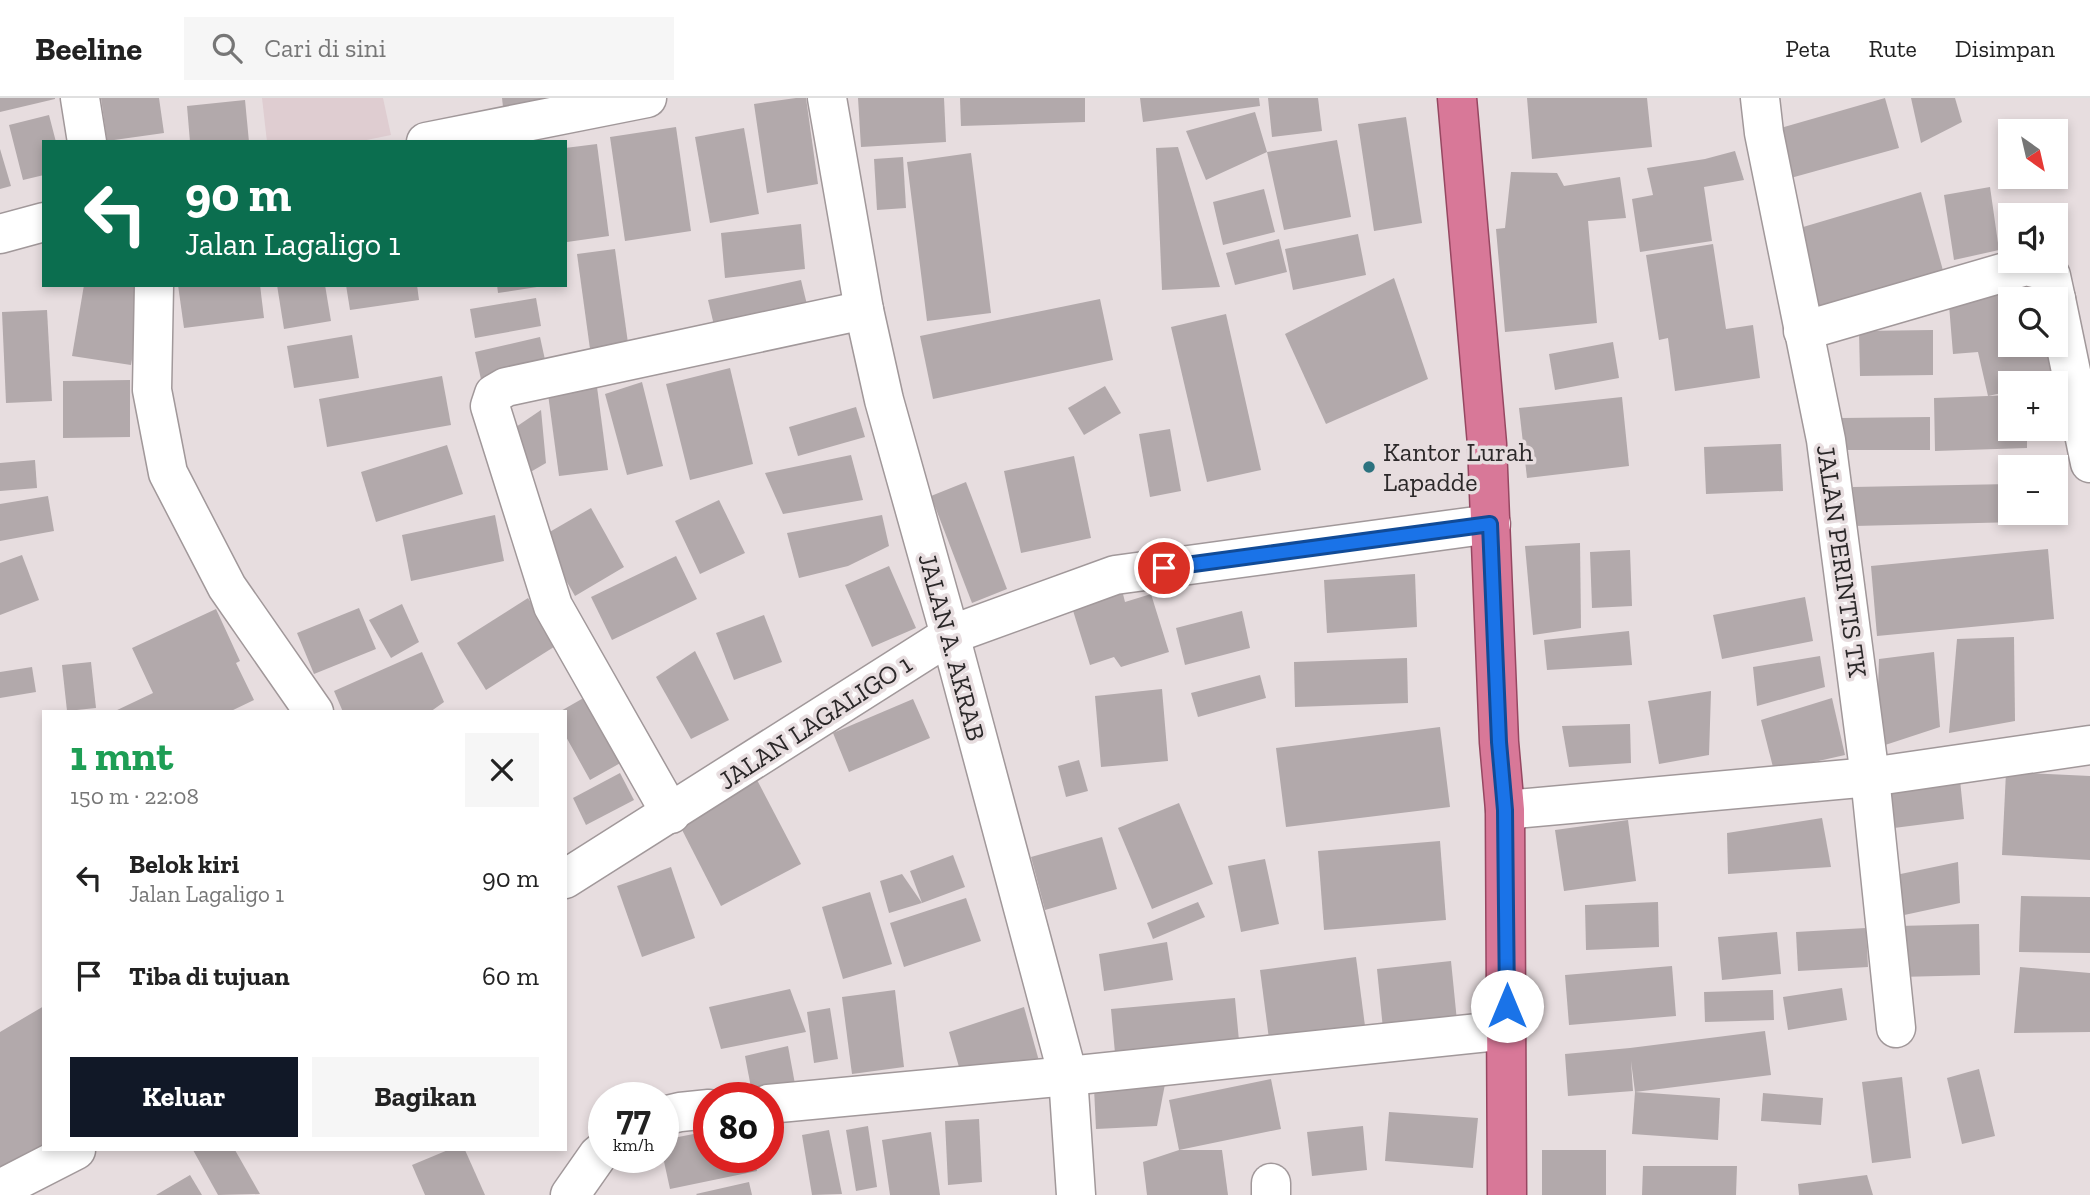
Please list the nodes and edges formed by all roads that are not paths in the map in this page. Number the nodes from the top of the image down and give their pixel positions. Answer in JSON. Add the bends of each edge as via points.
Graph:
{"nodes":[{"id":1,"x":80,"y":98,"type":"edge"},
{"id":2,"x":647,"y":98,"type":"edge"},
{"id":3,"x":827,"y":98,"type":"edge"},
{"id":4,"x":1457,"y":98,"type":"edge"},
{"id":5,"x":1760,"y":98,"type":"edge"},
{"id":6,"x":87,"y":140,"type":"edge"},
{"id":7,"x":436,"y":140,"type":"edge"},
{"id":8,"x":42,"y":223,"type":"edge"},
{"id":9,"x":0,"y":234,"type":"edge"},
{"id":10,"x":154,"y":287,"type":"edge"},
{"id":11,"x":2053,"y":287,"type":"edge"},
{"id":12,"x":864,"y":310,"type":"junction"},
{"id":13,"x":1803,"y":331,"type":"junction"},
{"id":14,"x":2068,"y":357,"type":"edge"},
{"id":15,"x":2090,"y":463,"type":"edge"},
{"id":16,"x":1490,"y":524,"type":"junction"},
{"id":17,"x":950,"y":635,"type":"junction"},
{"id":18,"x":313,"y":710,"type":"edge"},
{"id":19,"x":2090,"y":745,"type":"edge"},
{"id":20,"x":1870,"y":778,"type":"junction"},
{"id":21,"x":1505,"y":810,"type":"junction"},
{"id":22,"x":671,"y":814,"type":"junction"},
{"id":23,"x":567,"y":878,"type":"edge"},
{"id":24,"x":1896,"y":1028,"type":"dead end"},
{"id":25,"x":1507,"y":1030,"type":"junction"},
{"id":26,"x":1068,"y":1076,"type":"junction"},
{"id":27,"x":784,"y":1103,"type":"edge"},
{"id":28,"x":74,"y":1151,"type":"edge"},
{"id":29,"x":588,"y":1168,"type":"edge"},
{"id":30,"x":0,"y":1189,"type":"edge"},
{"id":31,"x":570,"y":1195,"type":"edge"},
{"id":32,"x":1076,"y":1195,"type":"edge"},
{"id":33,"x":1507,"y":1195,"type":"edge"}],
"edges":[{"from":1,"to":6,"type":"street"},
{"from":2,"to":7,"type":"street"},
{"from":3,"to":12,"type":"street","name":"JALAN A. AKRAB"},
{"from":4,"to":16,"type":"highway"},
{"from":5,"to":13,"type":"street","name":"JALAN PERINTIS TK"},
{"from":8,"to":9,"type":"street"},
{"from":10,"to":18,"type":"street","via":[[152,390],[168,473],[227,587]]},
{"from":11,"to":13,"type":"street","via":[[2051,276],[2026,266]]},
{"from":12,"to":17,"type":"street","name":"JALAN A. AKRAB","via":[[884,400]]},
{"from":12,"to":22,"type":"street","via":[[506,387],[494,394],[490,406],[553,606]]},
{"from":13,"to":20,"type":"street","name":"JALAN PERINTIS TK","via":[[1826,440]]},
{"from":14,"to":15,"type":"street"},
{"from":16,"to":17,"type":"street","name":"JALAN LAGALIGO 1","via":[[1115,575]]},
{"from":16,"to":21,"type":"highway"},
{"from":17,"to":22,"type":"street","name":"JALAN LAGALIGO 1"},
{"from":17,"to":26,"type":"street","name":"JALAN A. AKRAB"},
{"from":19,"to":20,"type":"street"},
{"from":20,"to":21,"type":"street"},
{"from":20,"to":24,"type":"street","name":"JALAN PERINTIS TK"},
{"from":21,"to":25,"type":"highway"},
{"from":22,"to":23,"type":"street","name":"JALAN LAGALIGO 1"},
{"from":25,"to":26,"type":"street"},
{"from":25,"to":33,"type":"highway"},
{"from":26,"to":27,"type":"street"},
{"from":26,"to":32,"type":"street","name":"JALAN A. AKRAB"},
{"from":28,"to":30,"type":"street"},
{"from":29,"to":31,"type":"street"}]}
